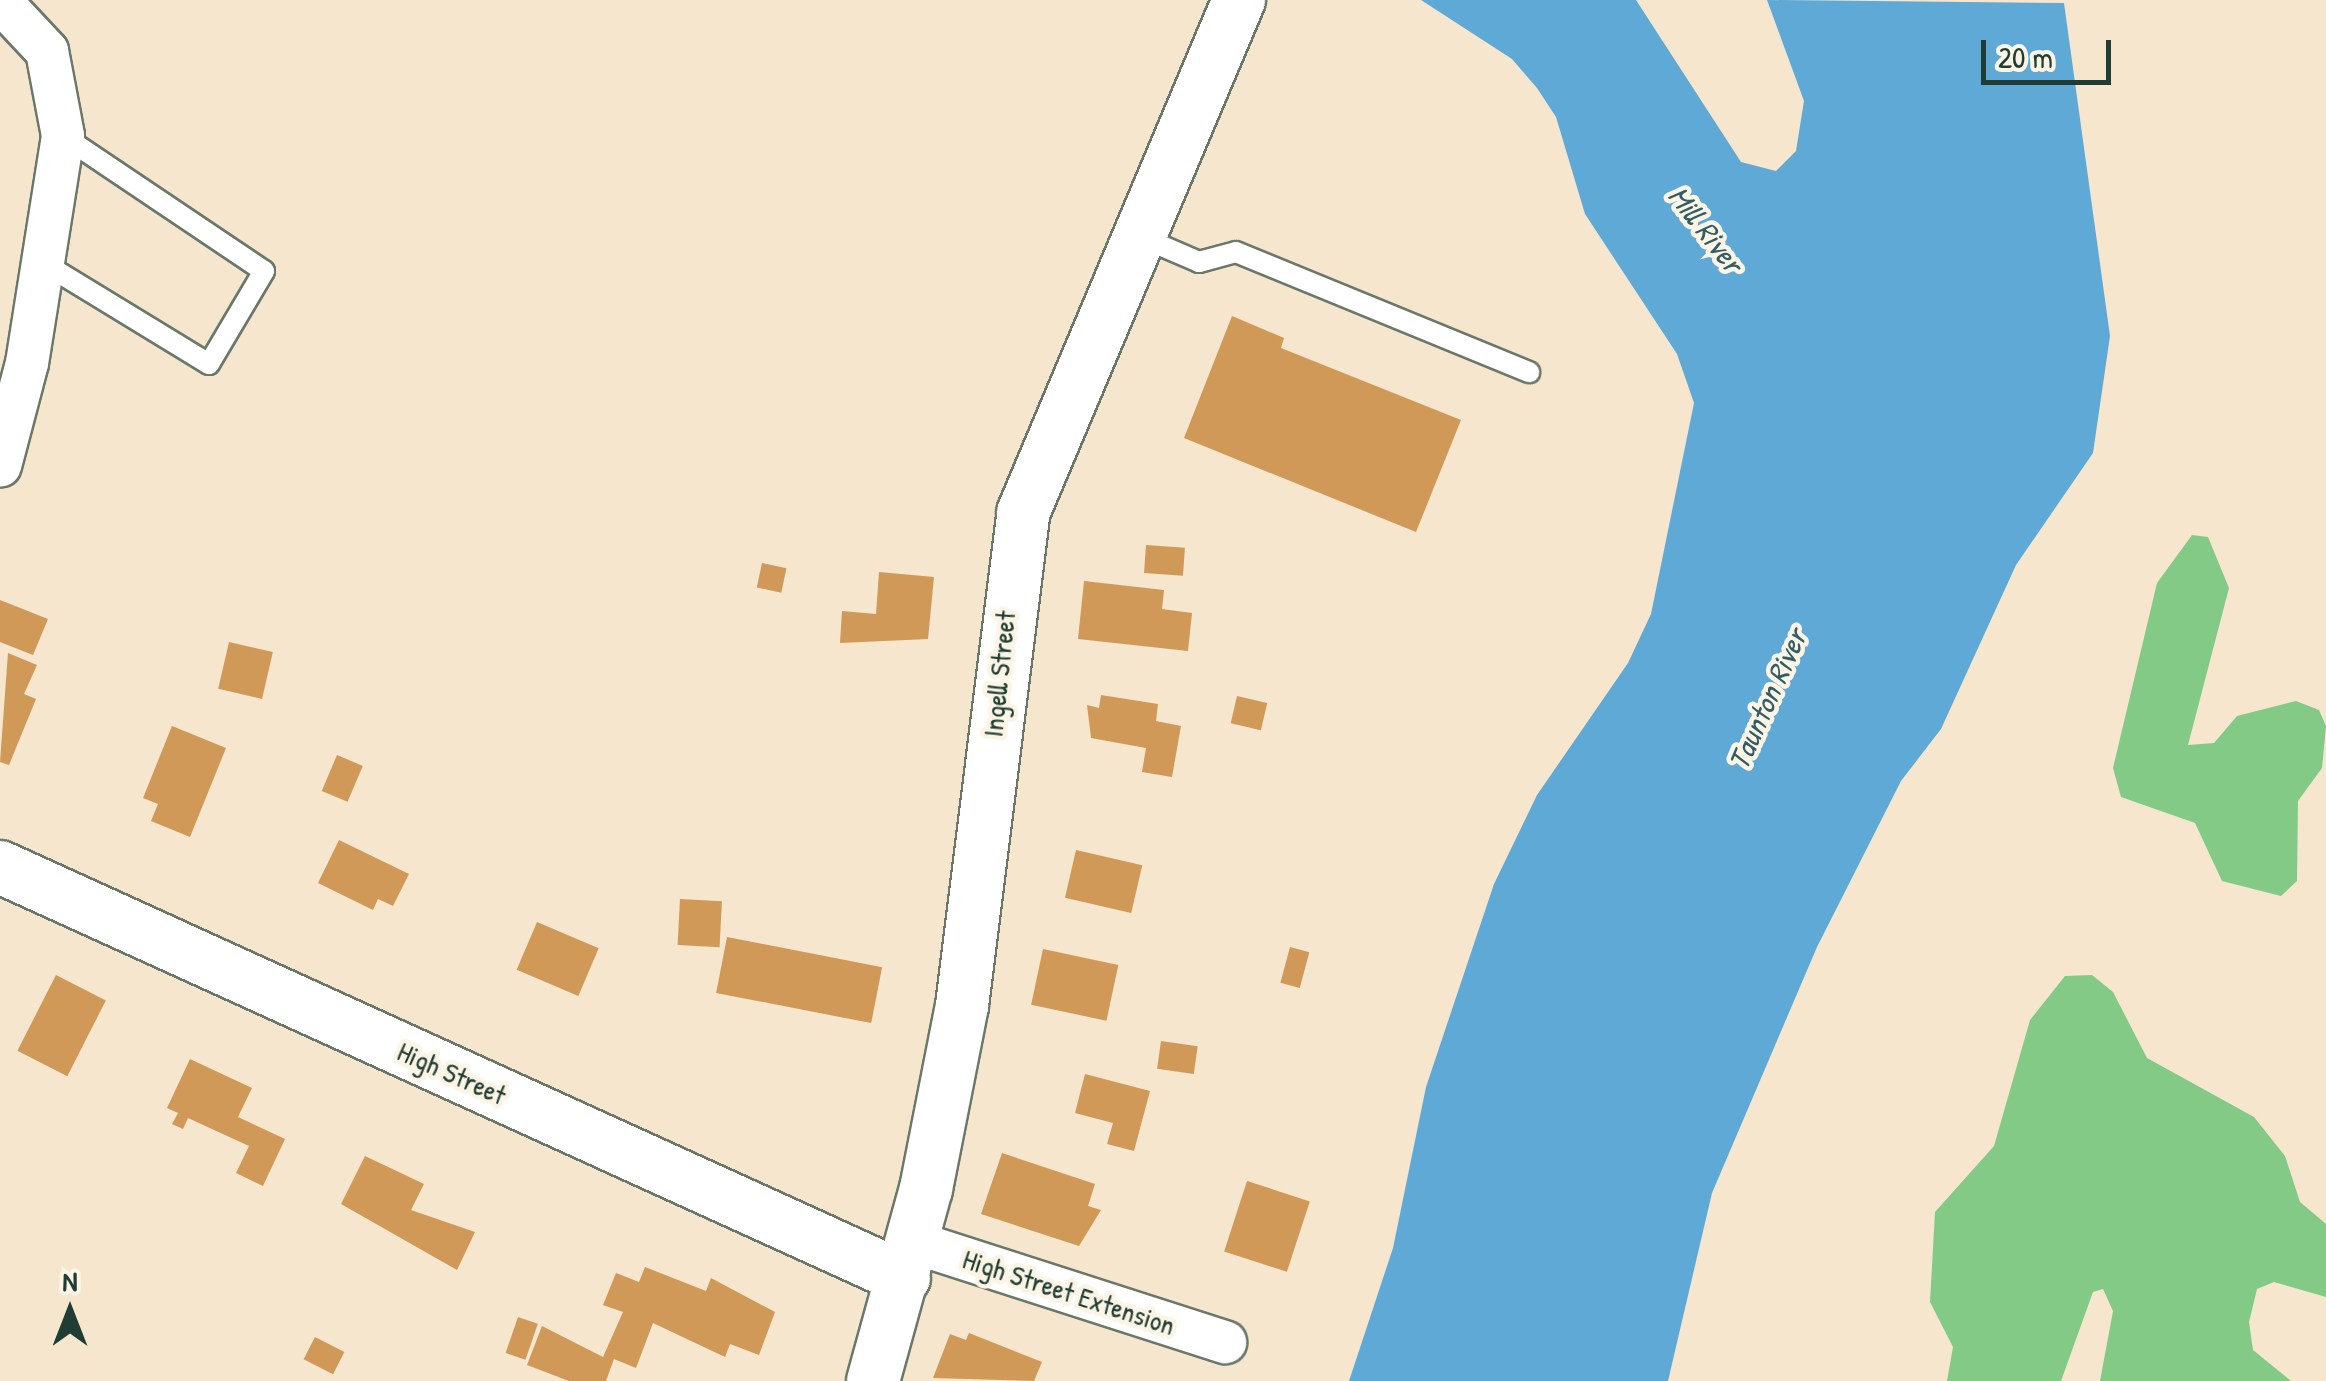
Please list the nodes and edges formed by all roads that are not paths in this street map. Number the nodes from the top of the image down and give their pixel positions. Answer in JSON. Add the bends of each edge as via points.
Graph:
{"nodes":[{"id":1,"x":1239,"y":0,"type":"edge"},
{"id":2,"x":0,"y":1,"type":"edge"},
{"id":3,"x":63,"y":136,"type":"junction"},
{"id":4,"x":1135,"y":234,"type":"junction"},
{"id":5,"x":45,"y":264,"type":"junction"},
{"id":6,"x":1529,"y":372,"type":"dead end"},
{"id":7,"x":0,"y":466,"type":"edge"},
{"id":8,"x":0,"y":867,"type":"edge"},
{"id":9,"x":908,"y":1260,"type":"junction"},
{"id":10,"x":1225,"y":1342,"type":"dead end"},
{"id":11,"x":873,"y":1381,"type":"edge"}],
"edges":[{"from":1,"to":4,"type":"street","name":"Ingell Street"},
{"from":2,"to":3,"type":"street","via":[[47,51]]},
{"from":3,"to":5,"type":"street"},
{"from":3,"to":5,"type":"lane","via":[[264,271],[209,364]]},
{"from":4,"to":6,"type":"lane","via":[[1199,262],[1236,252]]},
{"from":4,"to":9,"type":"street","name":"Ingell Street","via":[[1023,513],[962,1006]]},
{"from":5,"to":7,"type":"street"},
{"from":8,"to":9,"type":"street","name":"High Street"},
{"from":9,"to":10,"type":"street","name":"High Street Extension"},
{"from":9,"to":11,"type":"street","name":"Ingell Street"}]}
